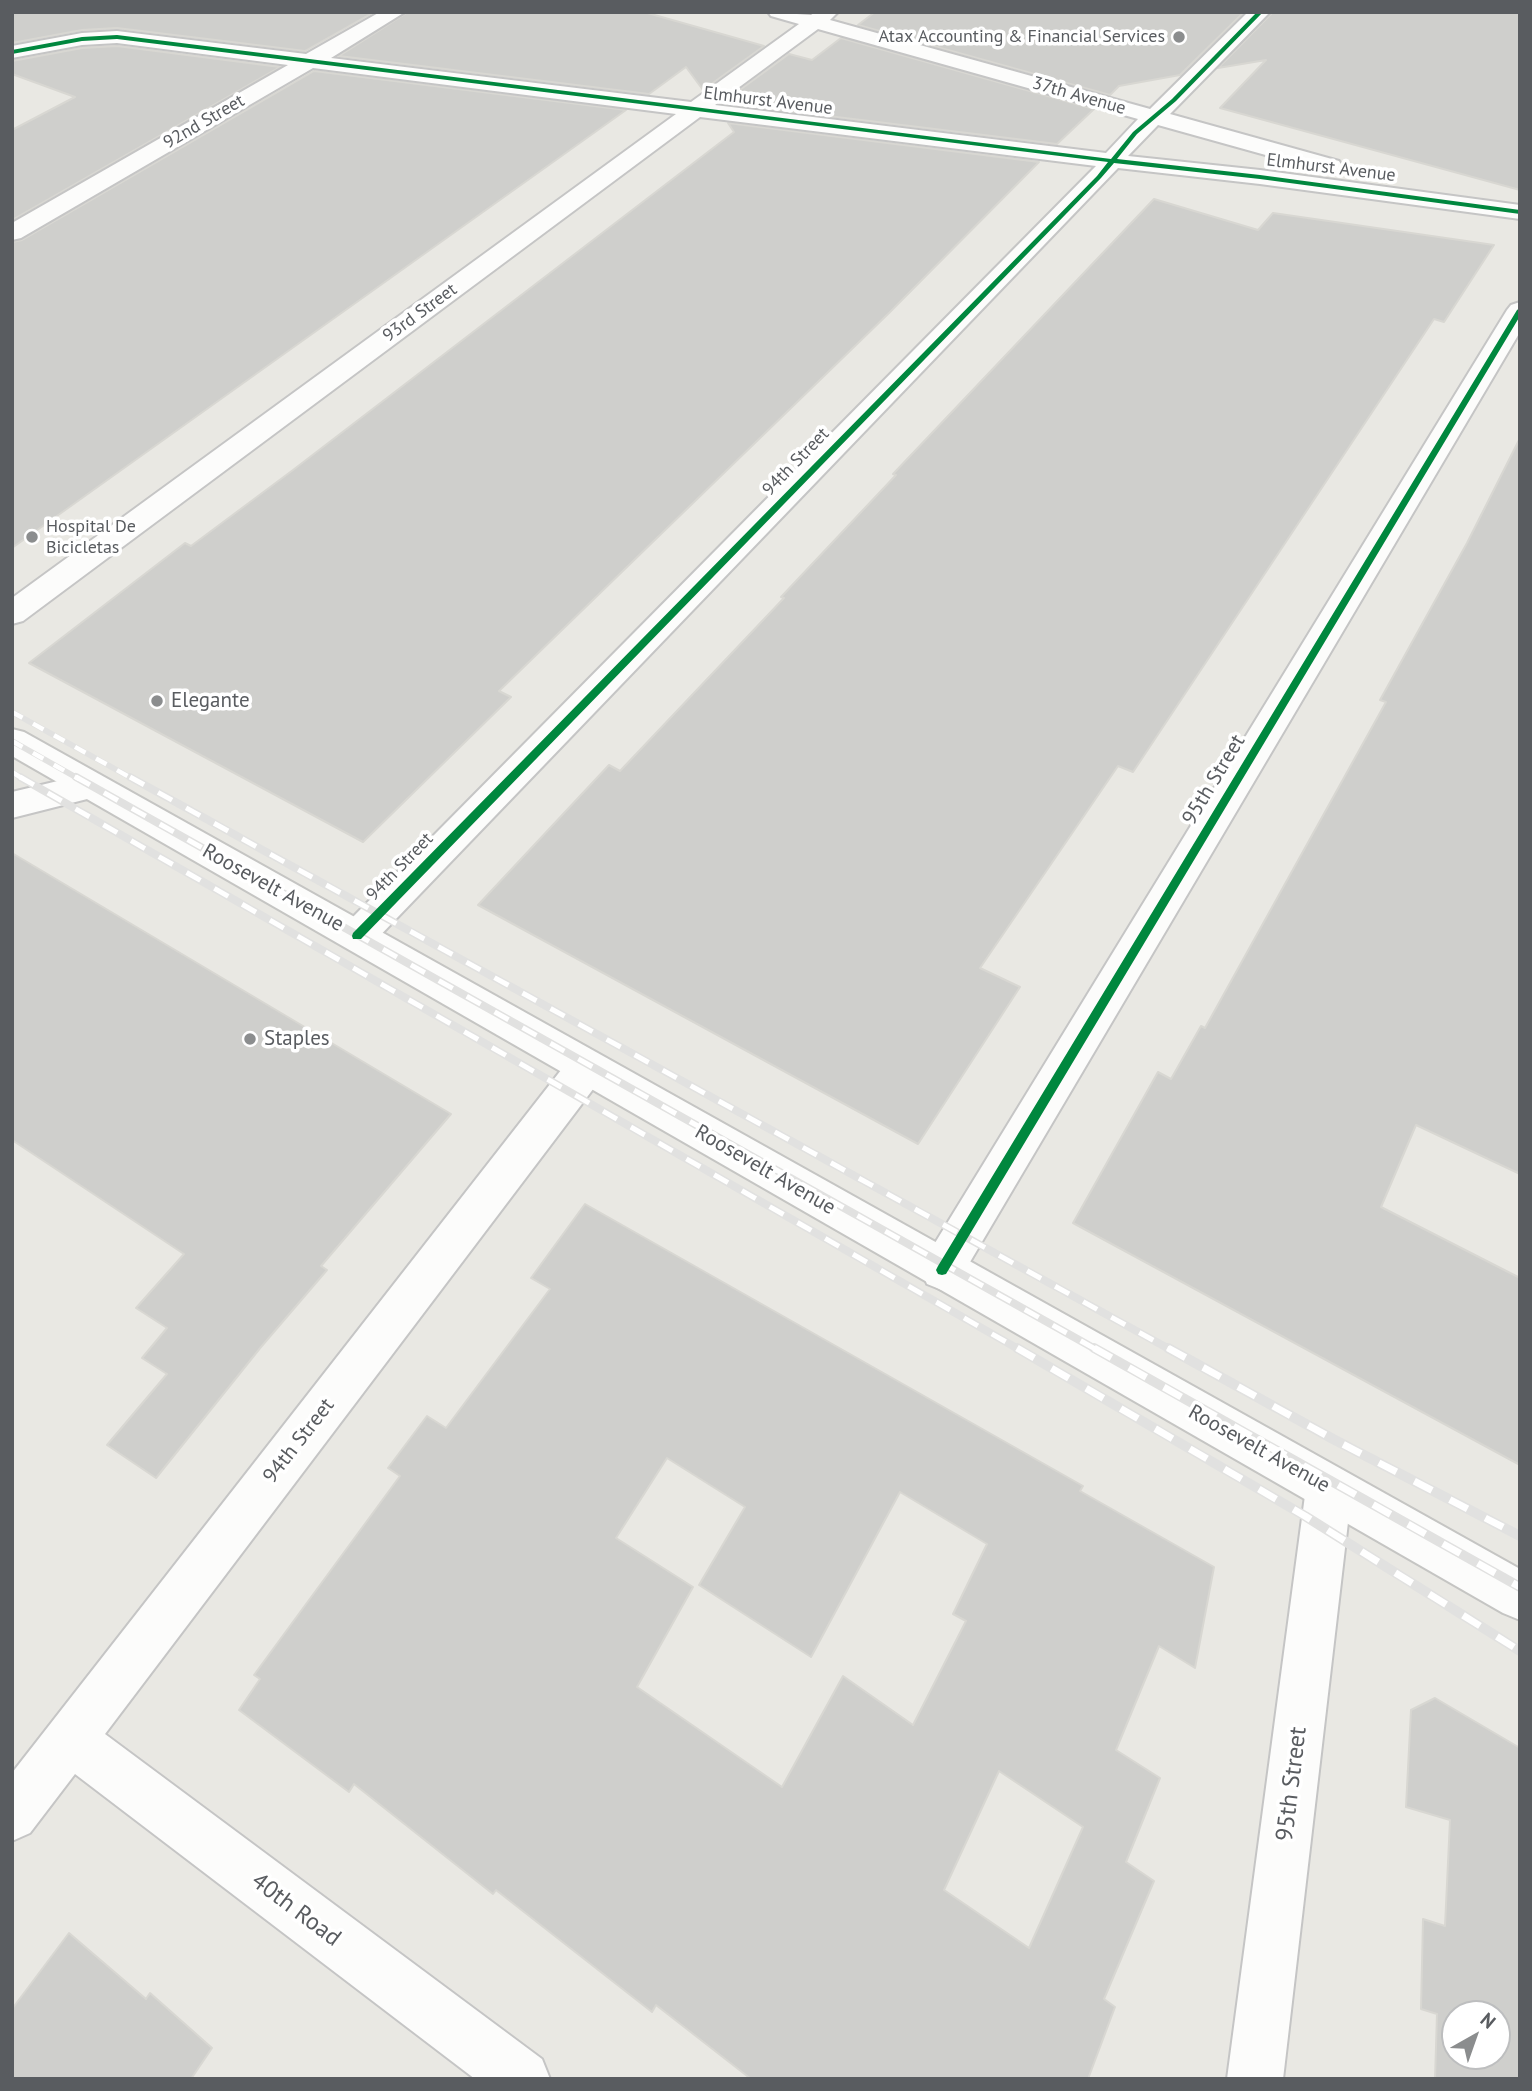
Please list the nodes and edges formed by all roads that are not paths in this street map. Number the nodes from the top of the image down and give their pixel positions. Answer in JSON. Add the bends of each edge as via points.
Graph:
{"nodes":[{"id":1,"x":395,"y":12,"type":"edge"},
{"id":2,"x":778,"y":12,"type":"edge"},
{"id":3,"x":1260,"y":12,"type":"edge"},
{"id":4,"x":821,"y":17,"type":"edge"},
{"id":5,"x":12,"y":52,"type":"edge"},
{"id":6,"x":310,"y":61,"type":"junction"},
{"id":7,"x":695,"y":109,"type":"junction"},
{"id":8,"x":1154,"y":117,"type":"junction"},
{"id":9,"x":1113,"y":160,"type":"junction"},
{"id":10,"x":1461,"y":202,"type":"junction"},
{"id":11,"x":1520,"y":212,"type":"edge"},
{"id":12,"x":12,"y":233,"type":"edge"},
{"id":13,"x":1520,"y":310,"type":"edge"},
{"id":14,"x":12,"y":614,"type":"edge"},
{"id":15,"x":12,"y":741,"type":"edge"},
{"id":16,"x":91,"y":786,"type":"junction"},
{"id":17,"x":12,"y":805,"type":"edge"},
{"id":18,"x":357,"y":936,"type":"junction"},
{"id":19,"x":586,"y":1068,"type":"junction"},
{"id":20,"x":942,"y":1270,"type":"junction"},
{"id":21,"x":1329,"y":1488,"type":"junction"},
{"id":22,"x":1520,"y":1596,"type":"edge"},
{"id":23,"x":70,"y":1739,"type":"junction"},
{"id":24,"x":12,"y":1815,"type":"edge"},
{"id":25,"x":522,"y":2079,"type":"edge"},
{"id":26,"x":1255,"y":2079,"type":"edge"}],
"edges":[{"from":1,"to":6,"type":"street","name":"92nd Street"},
{"from":2,"to":4,"type":"street","name":"37th Avenue"},
{"from":3,"to":8,"type":"street","name":"94th Street"},
{"from":4,"to":7,"type":"street","name":"93rd Street"},
{"from":4,"to":8,"type":"street","name":"37th Avenue"},
{"from":5,"to":6,"type":"street","name":"Elmhurst Avenue","via":[[117,37]]},
{"from":6,"to":7,"type":"street","name":"Elmhurst Avenue"},
{"from":6,"to":12,"type":"street","name":"92nd Street"},
{"from":7,"to":9,"type":"street","name":"Elmhurst Avenue"},
{"from":7,"to":14,"type":"street","name":"93rd Street"},
{"from":8,"to":9,"type":"street","name":"94th Street"},
{"from":8,"to":10,"type":"street","name":"37th Avenue"},
{"from":9,"to":10,"type":"street","name":"Elmhurst Avenue"},
{"from":9,"to":18,"type":"street","name":"94th Street"},
{"from":10,"to":11,"type":"street","name":"Elmhurst Avenue"},
{"from":13,"to":20,"type":"street","name":"95th Street"},
{"from":15,"to":16,"type":"street","name":"Roosevelt Avenue"},
{"from":16,"to":17,"type":"street"},
{"from":16,"to":18,"type":"street","name":"Roosevelt Avenue"},
{"from":18,"to":19,"type":"street","name":"Roosevelt Avenue"},
{"from":19,"to":20,"type":"street","name":"Roosevelt Avenue"},
{"from":19,"to":23,"type":"street","name":"94th Street"},
{"from":20,"to":21,"type":"street","name":"Roosevelt Avenue"},
{"from":21,"to":22,"type":"street","name":"Roosevelt Avenue"},
{"from":21,"to":26,"type":"street","name":"95th Street"},
{"from":23,"to":24,"type":"street","name":"94th Street"},
{"from":23,"to":25,"type":"street","name":"40th Road"}]}
